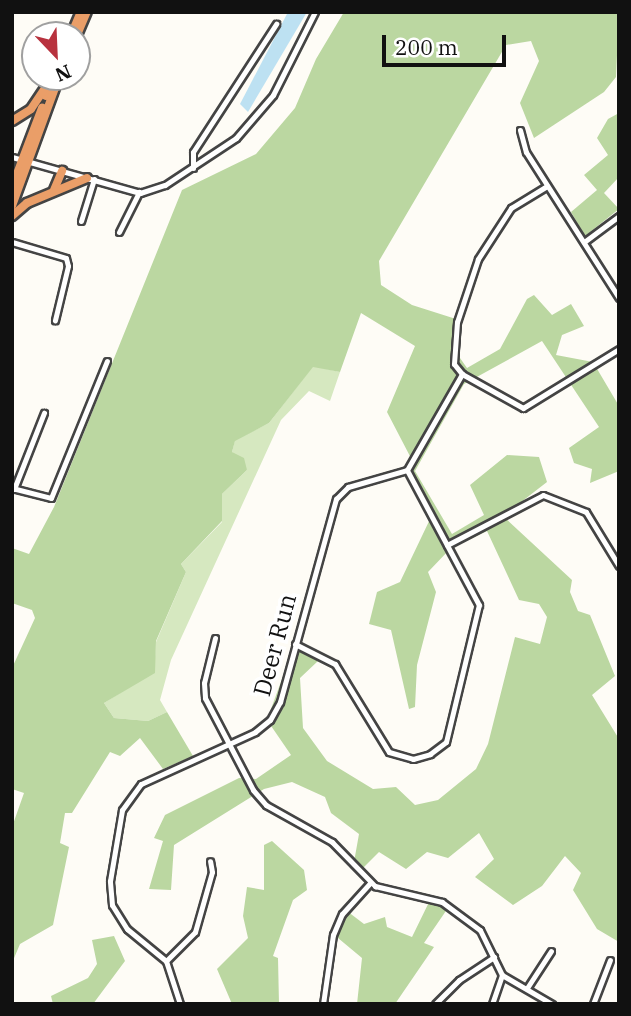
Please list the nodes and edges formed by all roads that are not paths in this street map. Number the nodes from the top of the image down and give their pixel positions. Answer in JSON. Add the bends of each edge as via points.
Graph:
{"nodes":[{"id":1,"x":315,"y":12,"type":"edge"},
{"id":2,"x":276,"y":24,"type":"dead end"},
{"id":3,"x":43,"y":91,"type":"edge"},
{"id":4,"x":48,"y":91,"type":"edge"},
{"id":5,"x":53,"y":91,"type":"edge"},
{"id":6,"x":12,"y":121,"type":"edge"},
{"id":7,"x":520,"y":130,"type":"dead end"},
{"id":8,"x":12,"y":157,"type":"edge"},
{"id":9,"x":25,"y":161,"type":"junction"},
{"id":10,"x":193,"y":168,"type":"junction"},
{"id":11,"x":62,"y":171,"type":"junction"},
{"id":12,"x":90,"y":179,"type":"junction"},
{"id":13,"x":547,"y":186,"type":"junction"},
{"id":14,"x":12,"y":187,"type":"edge"},
{"id":15,"x":54,"y":190,"type":"junction"},
{"id":16,"x":139,"y":192,"type":"junction"},
{"id":17,"x":12,"y":206,"type":"edge"},
{"id":18,"x":12,"y":216,"type":"edge"},
{"id":19,"x":619,"y":216,"type":"edge"},
{"id":20,"x":81,"y":221,"type":"dead end"},
{"id":21,"x":119,"y":232,"type":"dead end"},
{"id":22,"x":12,"y":242,"type":"edge"},
{"id":23,"x":584,"y":242,"type":"junction"},
{"id":24,"x":619,"y":298,"type":"edge"},
{"id":25,"x":55,"y":320,"type":"dead end"},
{"id":26,"x":619,"y":349,"type":"edge"},
{"id":27,"x":107,"y":361,"type":"dead end"},
{"id":28,"x":462,"y":374,"type":"junction"},
{"id":29,"x":44,"y":413,"type":"dead end"},
{"id":30,"x":407,"y":470,"type":"junction"},
{"id":31,"x":13,"y":488,"type":"edge"},
{"id":32,"x":447,"y":545,"type":"junction"},
{"id":33,"x":619,"y":566,"type":"edge"},
{"id":34,"x":215,"y":638,"type":"dead end"},
{"id":35,"x":295,"y":644,"type":"junction"},
{"id":36,"x":229,"y":744,"type":"junction"},
{"id":37,"x":210,"y":861,"type":"dead end"},
{"id":38,"x":370,"y":883,"type":"junction"},
{"id":39,"x":551,"y":951,"type":"dead end"},
{"id":40,"x":494,"y":957,"type":"junction"},
{"id":41,"x":610,"y":960,"type":"dead end"},
{"id":42,"x":166,"y":961,"type":"junction"},
{"id":43,"x":502,"y":975,"type":"junction"},
{"id":44,"x":527,"y":988,"type":"junction"},
{"id":45,"x":180,"y":1004,"type":"edge"},
{"id":46,"x":323,"y":1004,"type":"edge"},
{"id":47,"x":435,"y":1004,"type":"edge"},
{"id":48,"x":492,"y":1004,"type":"edge"},
{"id":49,"x":552,"y":1004,"type":"edge"},
{"id":50,"x":593,"y":1004,"type":"edge"}],
"edges":[{"from":1,"to":10,"type":"street","via":[[273,95],[231,142]]},
{"from":2,"to":10,"type":"street","via":[[191,155]]},
{"from":3,"to":6,"type":"highway","via":[[32,109]]},
{"from":4,"to":9,"type":"highway"},
{"from":5,"to":9,"type":"highway"},
{"from":7,"to":13,"type":"street","via":[[526,152]]},
{"from":8,"to":9,"type":"street"},
{"from":9,"to":11,"type":"street"},
{"from":9,"to":14,"type":"highway"},
{"from":9,"to":17,"type":"highway"},
{"from":10,"to":16,"type":"street","via":[[165,185]]},
{"from":11,"to":12,"type":"street"},
{"from":11,"to":15,"type":"highway"},
{"from":12,"to":15,"type":"highway"},
{"from":12,"to":16,"type":"street"},
{"from":12,"to":20,"type":"street"},
{"from":13,"to":23,"type":"street"},
{"from":13,"to":28,"type":"street","via":[[511,208],[478,258],[460,308],[451,354]]},
{"from":15,"to":18,"type":"highway","via":[[23,205]]},
{"from":16,"to":21,"type":"street"},
{"from":19,"to":23,"type":"street"},
{"from":22,"to":25,"type":"street","via":[[66,258]]},
{"from":23,"to":24,"type":"street"},
{"from":26,"to":28,"type":"street","via":[[523,408]]},
{"from":27,"to":31,"type":"street","via":[[53,496],[48,499]]},
{"from":28,"to":30,"type":"street"},
{"from":29,"to":31,"type":"street"},
{"from":30,"to":32,"type":"street"},
{"from":30,"to":35,"type":"street","name":"Deer Run","via":[[348,487],[336,499]]},
{"from":32,"to":33,"type":"street","via":[[543,495],[586,512]]},
{"from":32,"to":35,"type":"street","via":[[475,591],[479,609],[450,730],[440,748],[413,760],[389,752],[335,664]]},
{"from":34,"to":36,"type":"street","via":[[204,690]]},
{"from":35,"to":36,"type":"street","name":"Deer Run","via":[[278,708],[265,726]]},
{"from":36,"to":38,"type":"street","via":[[261,800],[332,842]]},
{"from":36,"to":42,"type":"street","name":"Deer Run","via":[[141,784],[119,817],[109,885],[112,905],[127,929]]},
{"from":37,"to":42,"type":"street","via":[[212,872],[195,932]]},
{"from":38,"to":40,"type":"street","via":[[450,906],[480,930]]},
{"from":38,"to":46,"type":"street","via":[[342,914],[333,934]]},
{"from":39,"to":44,"type":"street"},
{"from":40,"to":43,"type":"street"},
{"from":40,"to":47,"type":"street","via":[[459,980]]},
{"from":41,"to":50,"type":"street"},
{"from":42,"to":45,"type":"street"},
{"from":43,"to":44,"type":"street"},
{"from":43,"to":48,"type":"street"},
{"from":44,"to":49,"type":"street"}]}
